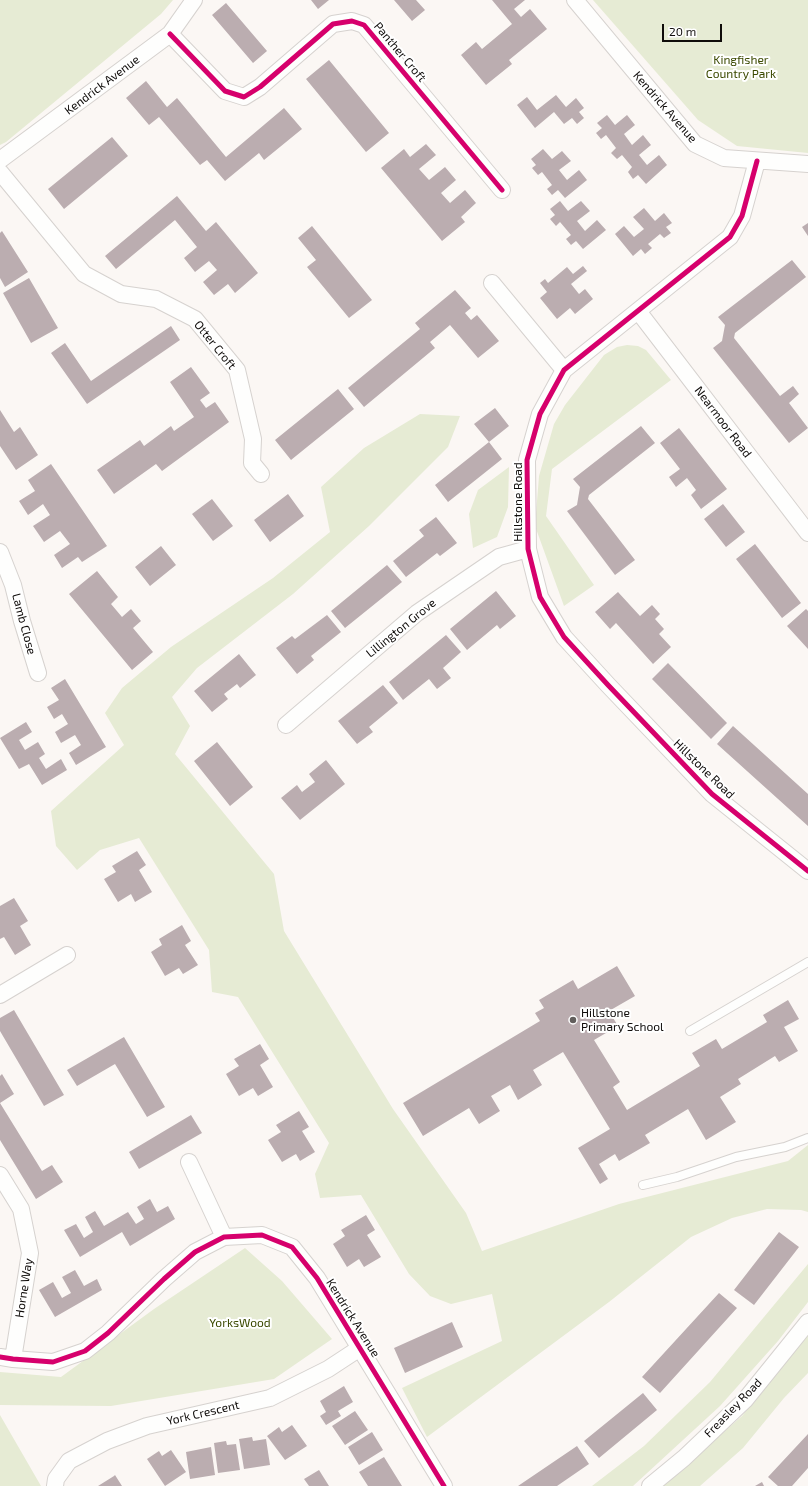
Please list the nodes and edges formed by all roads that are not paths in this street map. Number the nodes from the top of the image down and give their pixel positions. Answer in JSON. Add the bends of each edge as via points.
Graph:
{"nodes":[{"id":1,"x":194,"y":0,"type":"edge"},
{"id":2,"x":575,"y":0,"type":"edge"},
{"id":3,"x":170,"y":34,"type":"junction"},
{"id":4,"x":0,"y":160,"type":"edge"},
{"id":5,"x":757,"y":161,"type":"junction"},
{"id":6,"x":808,"y":164,"type":"edge"},
{"id":7,"x":0,"y":172,"type":"edge"},
{"id":8,"x":502,"y":190,"type":"dead end"},
{"id":9,"x":492,"y":284,"type":"dead end"},
{"id":10,"x":638,"y":311,"type":"junction"},
{"id":11,"x":564,"y":370,"type":"junction"},
{"id":12,"x":261,"y":474,"type":"dead end"},
{"id":13,"x":807,"y":530,"type":"edge"},
{"id":14,"x":528,"y":549,"type":"junction"},
{"id":15,"x":0,"y":552,"type":"edge"},
{"id":16,"x":38,"y":673,"type":"dead end"},
{"id":17,"x":286,"y":725,"type":"dead end"},
{"id":18,"x":808,"y":871,"type":"edge"},
{"id":19,"x":67,"y":955,"type":"dead end"},
{"id":20,"x":808,"y":962,"type":"edge"},
{"id":21,"x":0,"y":994,"type":"edge"},
{"id":22,"x":690,"y":1031,"type":"dead end"},
{"id":23,"x":808,"y":1138,"type":"edge"},
{"id":24,"x":189,"y":1162,"type":"dead end"},
{"id":25,"x":0,"y":1175,"type":"edge"},
{"id":26,"x":643,"y":1185,"type":"dead end"},
{"id":27,"x":224,"y":1237,"type":"junction"},
{"id":28,"x":808,"y":1322,"type":"edge"},
{"id":29,"x":360,"y":1348,"type":"junction"},
{"id":30,"x":7,"y":1358,"type":"edge"},
{"id":31,"x":55,"y":1486,"type":"edge"},
{"id":32,"x":444,"y":1486,"type":"edge"},
{"id":33,"x":650,"y":1486,"type":"edge"}],
"edges":[{"from":1,"to":3,"type":"street","name":"Kendrick Avenue"},
{"from":2,"to":5,"type":"street","name":"Kendrick Avenue","via":[[695,144],[724,158]]},
{"from":3,"to":4,"type":"street","name":"Kendrick Avenue"},
{"from":3,"to":8,"type":"street","name":"Panther Croft","via":[[225,91],[244,97],[260,87],[333,24],[352,21],[364,25]]},
{"from":5,"to":6,"type":"street","name":"Kendrick Avenue"},
{"from":5,"to":10,"type":"street","name":"Hillstone Road","via":[[742,216],[730,237]]},
{"from":7,"to":12,"type":"street","name":"Otter Croft","via":[[84,274],[121,294],[156,299],[195,319],[237,370],[253,439],[252,463]]},
{"from":9,"to":11,"type":"street"},
{"from":10,"to":11,"type":"street","name":"Hillstone Road"},
{"from":10,"to":13,"type":"street","name":"Nearmoor Road"},
{"from":11,"to":14,"type":"street","name":"Hillstone Road","via":[[540,414],[527,460]]},
{"from":14,"to":17,"type":"street","name":"Lillington Grove","via":[[498,557],[417,613]]},
{"from":14,"to":18,"type":"street","name":"Hillstone Road","via":[[540,597],[564,636],[712,794]]},
{"from":15,"to":16,"type":"street","name":"Lamb Close","via":[[14,585]]},
{"from":19,"to":21,"type":"street"},
{"from":20,"to":22,"type":"lane"},
{"from":23,"to":26,"type":"lane","via":[[785,1147],[736,1157],[677,1177]]},
{"from":24,"to":27,"type":"street"},
{"from":25,"to":30,"type":"street","name":"Horne Way","via":[[21,1209],[30,1253]]},
{"from":27,"to":29,"type":"street","name":"Kendrick Avenue","via":[[262,1235],[292,1248],[316,1278]]},
{"from":27,"to":30,"type":"street","name":"Kendrick Avenue","via":[[195,1252],[108,1333],[85,1351],[53,1362]]},
{"from":28,"to":33,"type":"street","name":"Freasley Road","via":[[745,1400],[684,1458]]},
{"from":29,"to":31,"type":"street","name":"York Crescent","via":[[328,1370],[270,1398],[147,1426],[107,1441],[69,1461],[56,1479]]},
{"from":29,"to":32,"type":"street","name":"Kendrick Avenue"}]}
